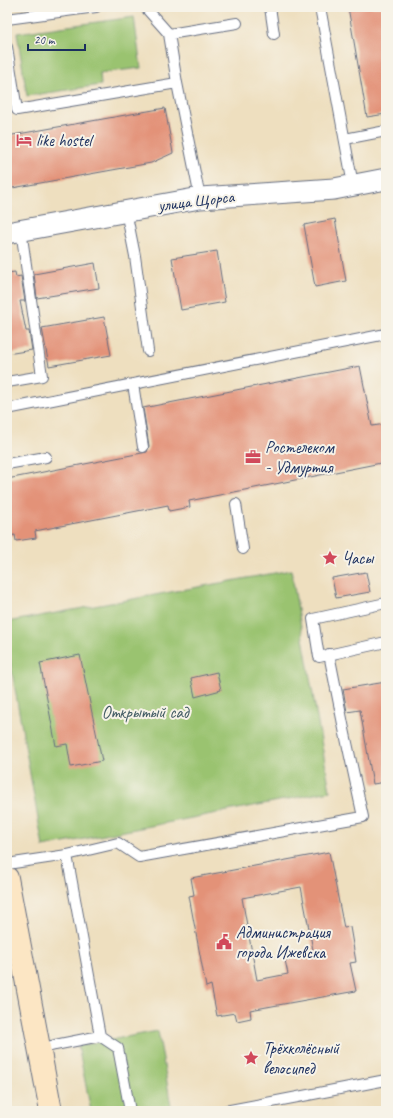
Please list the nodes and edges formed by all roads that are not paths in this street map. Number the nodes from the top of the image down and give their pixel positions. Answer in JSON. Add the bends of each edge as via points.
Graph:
{"nodes":[{"id":1,"x":96,"y":7,"type":"edge"},
{"id":2,"x":145,"y":7,"type":"edge"},
{"id":3,"x":270,"y":7,"type":"edge"},
{"id":4,"x":320,"y":7,"type":"edge"},
{"id":5,"x":41,"y":11,"type":"edge"},
{"id":6,"x":7,"y":19,"type":"edge"},
{"id":7,"x":237,"y":23,"type":"dead end"},
{"id":8,"x":169,"y":34,"type":"junction"},
{"id":9,"x":274,"y":34,"type":"dead end"},
{"id":10,"x":7,"y":47,"type":"edge"},
{"id":11,"x":177,"y":83,"type":"junction"},
{"id":12,"x":386,"y":131,"type":"edge"},
{"id":13,"x":344,"y":139,"type":"junction"},
{"id":14,"x":386,"y":179,"type":"edge"},
{"id":15,"x":353,"y":185,"type":"junction"},
{"id":16,"x":200,"y":198,"type":"junction"},
{"id":17,"x":126,"y":211,"type":"junction"},
{"id":18,"x":14,"y":231,"type":"edge"},
{"id":19,"x":386,"y":334,"type":"edge"},
{"id":20,"x":148,"y":351,"type":"dead end"},
{"id":21,"x":7,"y":382,"type":"edge"},
{"id":22,"x":132,"y":384,"type":"junction"},
{"id":23,"x":7,"y":409,"type":"edge"},
{"id":24,"x":143,"y":447,"type":"dead end"},
{"id":25,"x":46,"y":457,"type":"dead end"},
{"id":26,"x":7,"y":464,"type":"edge"},
{"id":27,"x":236,"y":504,"type":"dead end"},
{"id":28,"x":243,"y":549,"type":"dead end"},
{"id":29,"x":386,"y":603,"type":"edge"},
{"id":30,"x":386,"y":642,"type":"edge"},
{"id":31,"x":329,"y":654,"type":"junction"},
{"id":32,"x":67,"y":855,"type":"junction"},
{"id":33,"x":7,"y":864,"type":"edge"},
{"id":34,"x":7,"y":878,"type":"edge"},
{"id":35,"x":100,"y":1036,"type":"junction"},
{"id":36,"x":40,"y":1049,"type":"junction"},
{"id":37,"x":386,"y":1080,"type":"edge"},
{"id":38,"x":51,"y":1111,"type":"edge"},
{"id":39,"x":130,"y":1111,"type":"edge"},
{"id":40,"x":225,"y":1111,"type":"edge"}],
"edges":[{"from":1,"to":5,"type":"lane"},
{"from":2,"to":8,"type":"lane"},
{"from":3,"to":9,"type":"lane"},
{"from":4,"to":13,"type":"lane"},
{"from":5,"to":6,"type":"lane"},
{"from":7,"to":8,"type":"lane"},
{"from":8,"to":11,"type":"lane"},
{"from":10,"to":11,"type":"lane","via":[[17,110]]},
{"from":11,"to":16,"type":"lane"},
{"from":12,"to":13,"type":"lane"},
{"from":13,"to":15,"type":"lane"},
{"from":14,"to":15,"type":"street","name":"улица Щорса"},
{"from":15,"to":16,"type":"street","name":"улица Щорса","via":[[334,189]]},
{"from":16,"to":17,"type":"street","name":"улица Щорса"},
{"from":17,"to":18,"type":"street","name":"улица Щорса"},
{"from":17,"to":20,"type":"lane"},
{"from":18,"to":21,"type":"lane","via":[[42,376]]},
{"from":19,"to":22,"type":"lane"},
{"from":22,"to":23,"type":"lane"},
{"from":22,"to":24,"type":"lane"},
{"from":25,"to":26,"type":"lane"},
{"from":27,"to":28,"type":"lane"},
{"from":29,"to":31,"type":"lane","via":[[313,619],[319,657]]},
{"from":30,"to":31,"type":"lane"},
{"from":31,"to":32,"type":"lane","via":[[363,817],[139,857],[118,843]]},
{"from":32,"to":33,"type":"lane"},
{"from":32,"to":35,"type":"lane"},
{"from":34,"to":36,"type":"street"},
{"from":35,"to":36,"type":"lane"},
{"from":35,"to":39,"type":"lane","via":[[118,1048]]},
{"from":36,"to":38,"type":"street"},
{"from":37,"to":40,"type":"lane"}]}
